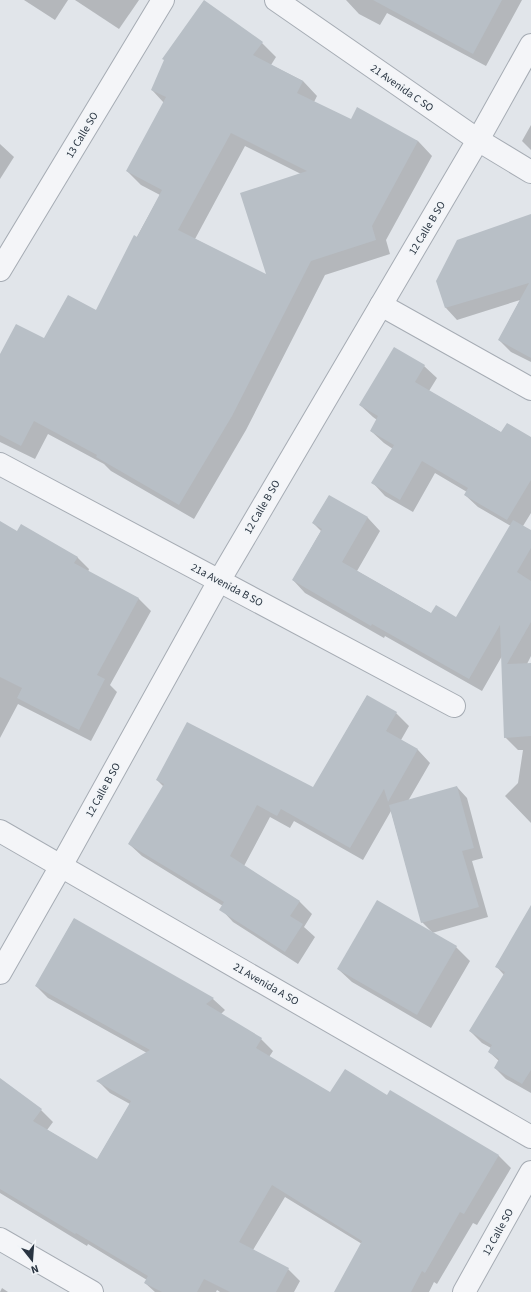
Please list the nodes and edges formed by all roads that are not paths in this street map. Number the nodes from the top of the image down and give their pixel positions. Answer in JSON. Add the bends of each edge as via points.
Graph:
{"nodes":[{"id":1,"x":163,"y":0,"type":"edge"},
{"id":2,"x":276,"y":0,"type":"edge"},
{"id":3,"x":531,"y":45,"type":"edge"},
{"id":4,"x":478,"y":140,"type":"junction"},
{"id":5,"x":531,"y":172,"type":"edge"},
{"id":6,"x":0,"y":270,"type":"edge"},
{"id":7,"x":381,"y":305,"type":"junction"},
{"id":8,"x":531,"y":389,"type":"edge"},
{"id":9,"x":0,"y":464,"type":"edge"},
{"id":10,"x":219,"y":580,"type":"junction"},
{"id":11,"x":454,"y":706,"type":"dead end"},
{"id":12,"x":0,"y":831,"type":"edge"},
{"id":13,"x":61,"y":866,"type":"junction"},
{"id":14,"x":0,"y":973,"type":"edge"},
{"id":15,"x":531,"y":1137,"type":"edge"},
{"id":16,"x":531,"y":1172,"type":"edge"},
{"id":17,"x":0,"y":1240,"type":"edge"},
{"id":18,"x":92,"y":1292,"type":"edge"},
{"id":19,"x":464,"y":1292,"type":"edge"}],
"edges":[{"from":1,"to":6,"type":"street","name":"13 Calle SO"},
{"from":2,"to":4,"type":"street","name":"21 Avenida C SO"},
{"from":3,"to":4,"type":"street","name":"12 Calle B SO"},
{"from":4,"to":5,"type":"street","name":"21 Avenida C SO"},
{"from":4,"to":7,"type":"street","name":"12 Calle B SO"},
{"from":7,"to":8,"type":"street"},
{"from":7,"to":10,"type":"street","name":"12 Calle B SO"},
{"from":9,"to":10,"type":"street","name":"21a Avenida B SO"},
{"from":10,"to":11,"type":"street","name":"21a Avenida B SO"},
{"from":10,"to":13,"type":"street","name":"12 Calle B SO"},
{"from":12,"to":13,"type":"street","name":"21 Avenida A SO"},
{"from":13,"to":14,"type":"street","name":"12 Calle B SO"},
{"from":13,"to":15,"type":"street","name":"21 Avenida A SO"},
{"from":16,"to":19,"type":"street","name":"12 Calle SO"},
{"from":17,"to":18,"type":"street"}]}
